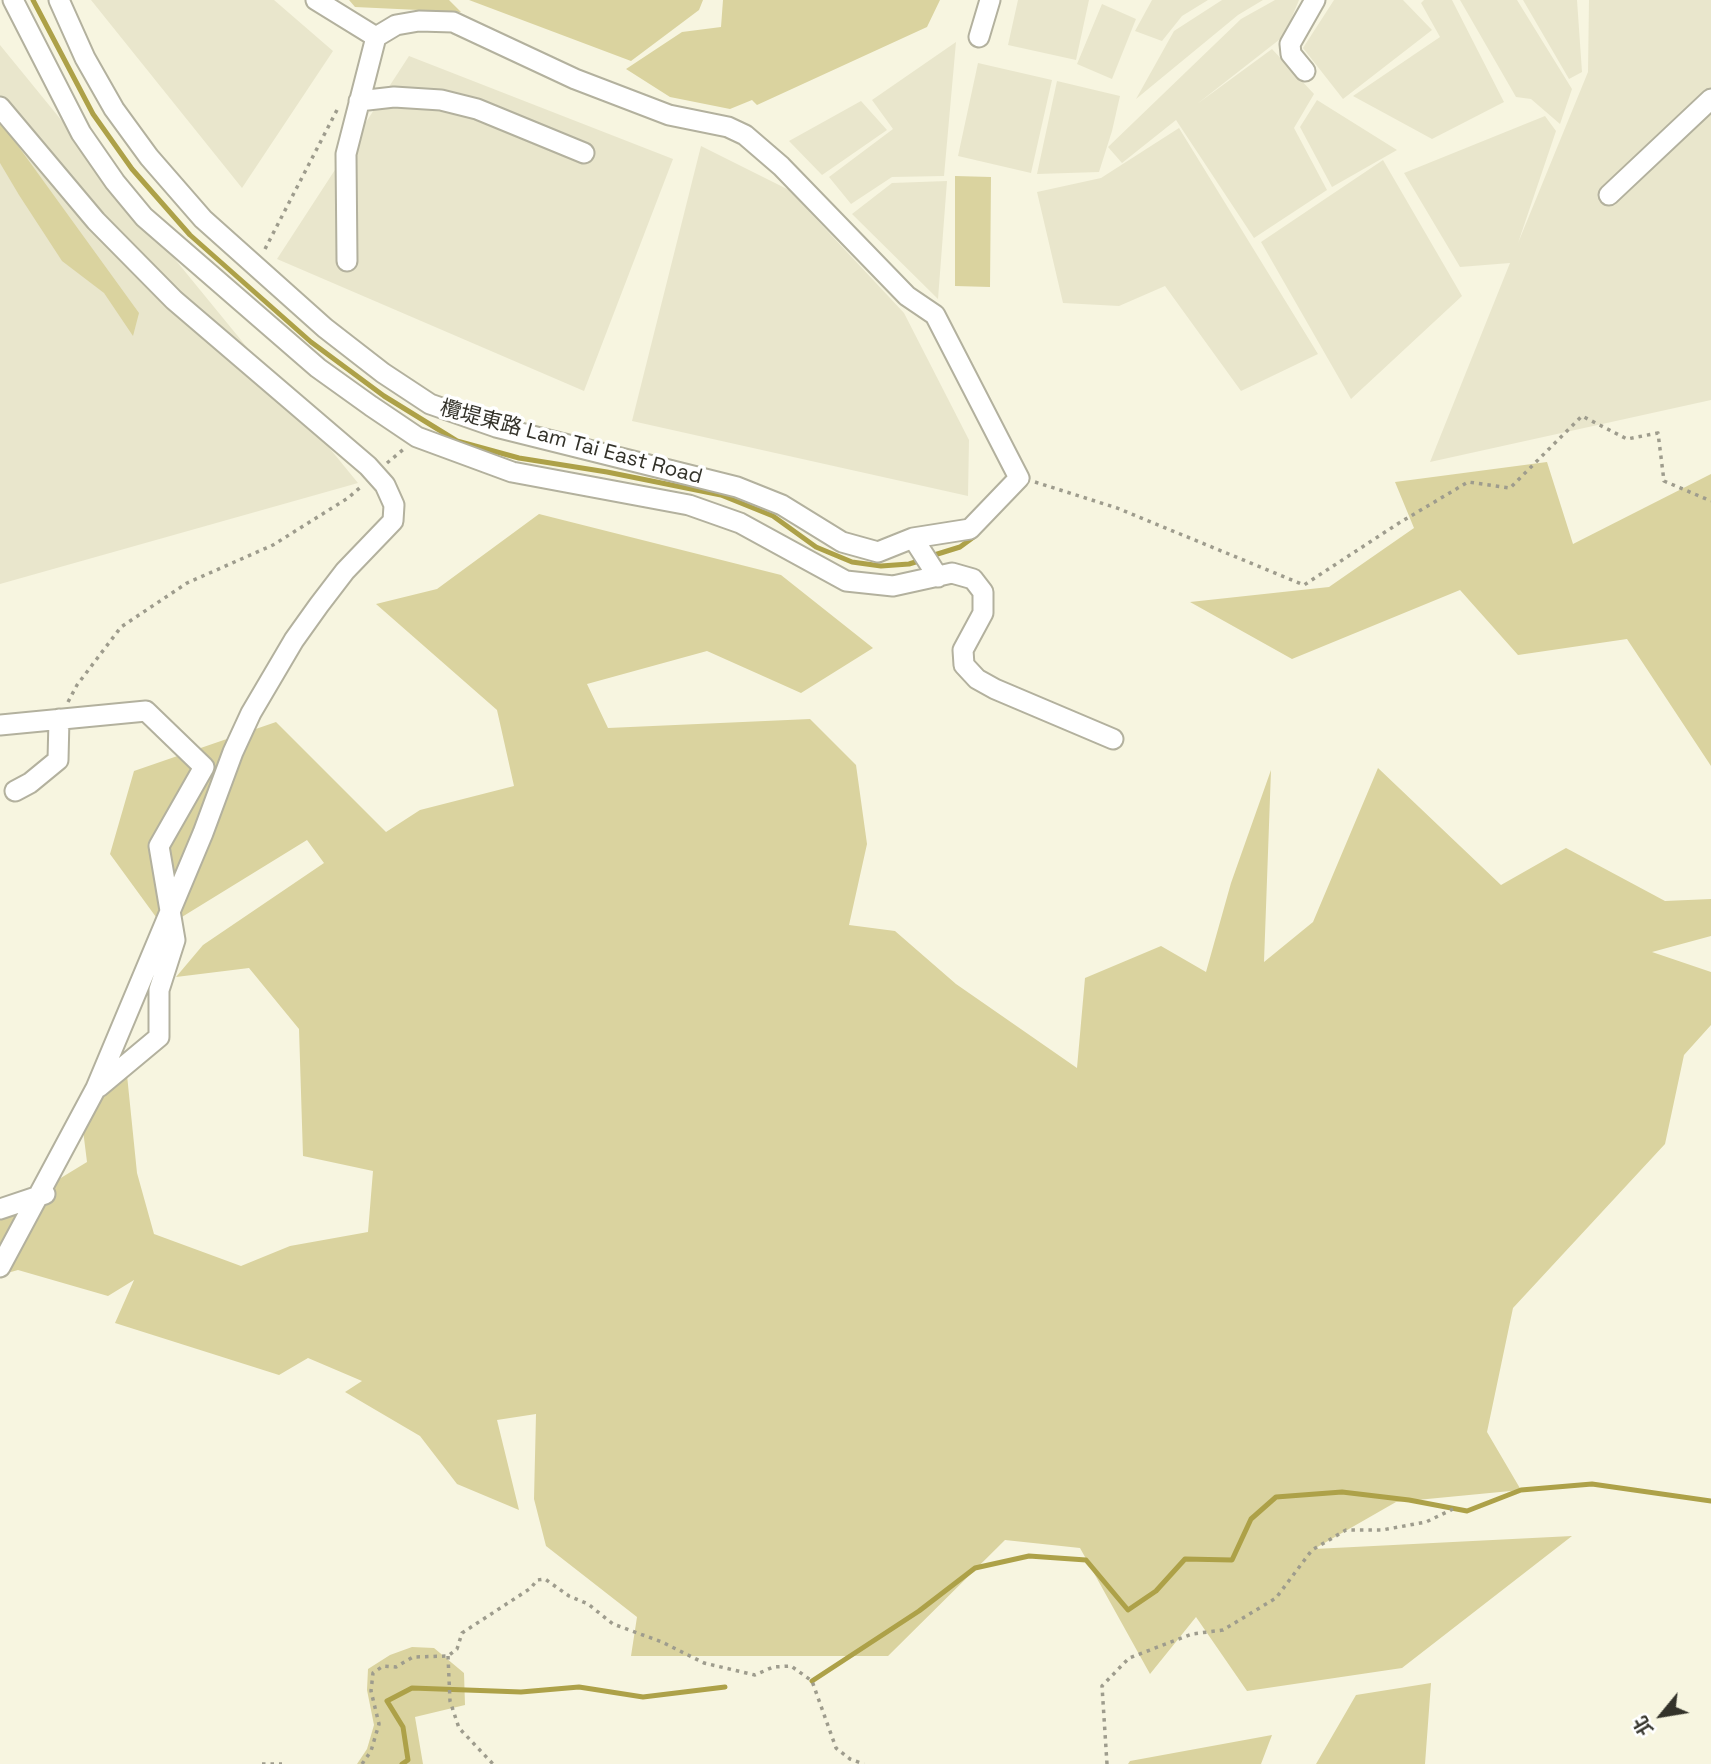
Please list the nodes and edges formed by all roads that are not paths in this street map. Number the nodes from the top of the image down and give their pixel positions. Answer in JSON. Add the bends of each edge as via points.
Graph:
{"nodes":[{"id":1,"x":13,"y":0,"type":"edge"},
{"id":2,"x":59,"y":0,"type":"edge"},
{"id":3,"x":316,"y":0,"type":"edge"},
{"id":4,"x":990,"y":0,"type":"edge"},
{"id":5,"x":1315,"y":0,"type":"edge"},
{"id":6,"x":376,"y":37,"type":"junction"},
{"id":7,"x":979,"y":37,"type":"dead end"},
{"id":8,"x":1305,"y":71,"type":"dead end"},
{"id":9,"x":1711,"y":99,"type":"edge"},
{"id":10,"x":359,"y":101,"type":"junction"},
{"id":11,"x":0,"y":107,"type":"edge"},
{"id":12,"x":584,"y":153,"type":"dead end"},
{"id":13,"x":1609,"y":195,"type":"dead end"},
{"id":14,"x":347,"y":261,"type":"dead end"},
{"id":15,"x":918,"y":545,"type":"junction"},
{"id":16,"x":936,"y":573,"type":"junction"},
{"id":17,"x":59,"y":719,"type":"junction"},
{"id":18,"x":0,"y":725,"type":"edge"},
{"id":19,"x":1113,"y":739,"type":"dead end"},
{"id":20,"x":15,"y":791,"type":"dead end"},
{"id":21,"x":0,"y":1209,"type":"edge"},
{"id":22,"x":0,"y":1267,"type":"edge"}],
"edges":[{"from":1,"to":16,"type":"street","via":[[81,133],[145,217],[318,368],[417,437],[512,472],[688,505],[740,523],[846,581],[893,586]]},
{"from":2,"to":15,"type":"street","name":"欖堤東路 Lam Tai East Road","via":[[114,109],[203,219],[325,328],[430,404],[496,427],[737,488],[782,505],[842,542],[878,552]]},
{"from":3,"to":6,"type":"street"},
{"from":4,"to":7,"type":"street"},
{"from":5,"to":8,"type":"street","via":[[1290,44],[1291,54]]},
{"from":6,"to":10,"type":"street"},
{"from":6,"to":15,"type":"street","name":"欖堤東路 Lam Tai East Road","via":[[396,25],[453,22],[575,79],[669,115],[728,127],[745,135],[781,166],[907,296],[935,315],[1019,478],[970,529]]},
{"from":9,"to":13,"type":"street"},
{"from":10,"to":12,"type":"street","via":[[394,97],[441,100],[477,109]]},
{"from":10,"to":14,"type":"street","via":[[345,154]]},
{"from":11,"to":22,"type":"street","via":[[96,221],[174,300],[368,466],[385,485],[394,505],[393,521],[319,605],[251,713],[96,1087]]},
{"from":15,"to":16,"type":"street"},
{"from":16,"to":19,"type":"street","via":[[973,579],[983,592],[983,614],[963,650],[964,665],[976,679]]},
{"from":17,"to":18,"type":"street"},
{"from":17,"to":20,"type":"street","via":[[58,760]]},
{"from":17,"to":21,"type":"street","via":[[146,711],[204,767],[159,846],[175,940],[159,990],[159,1037],[96,1089],[67,1163],[47,1194]]}]}
